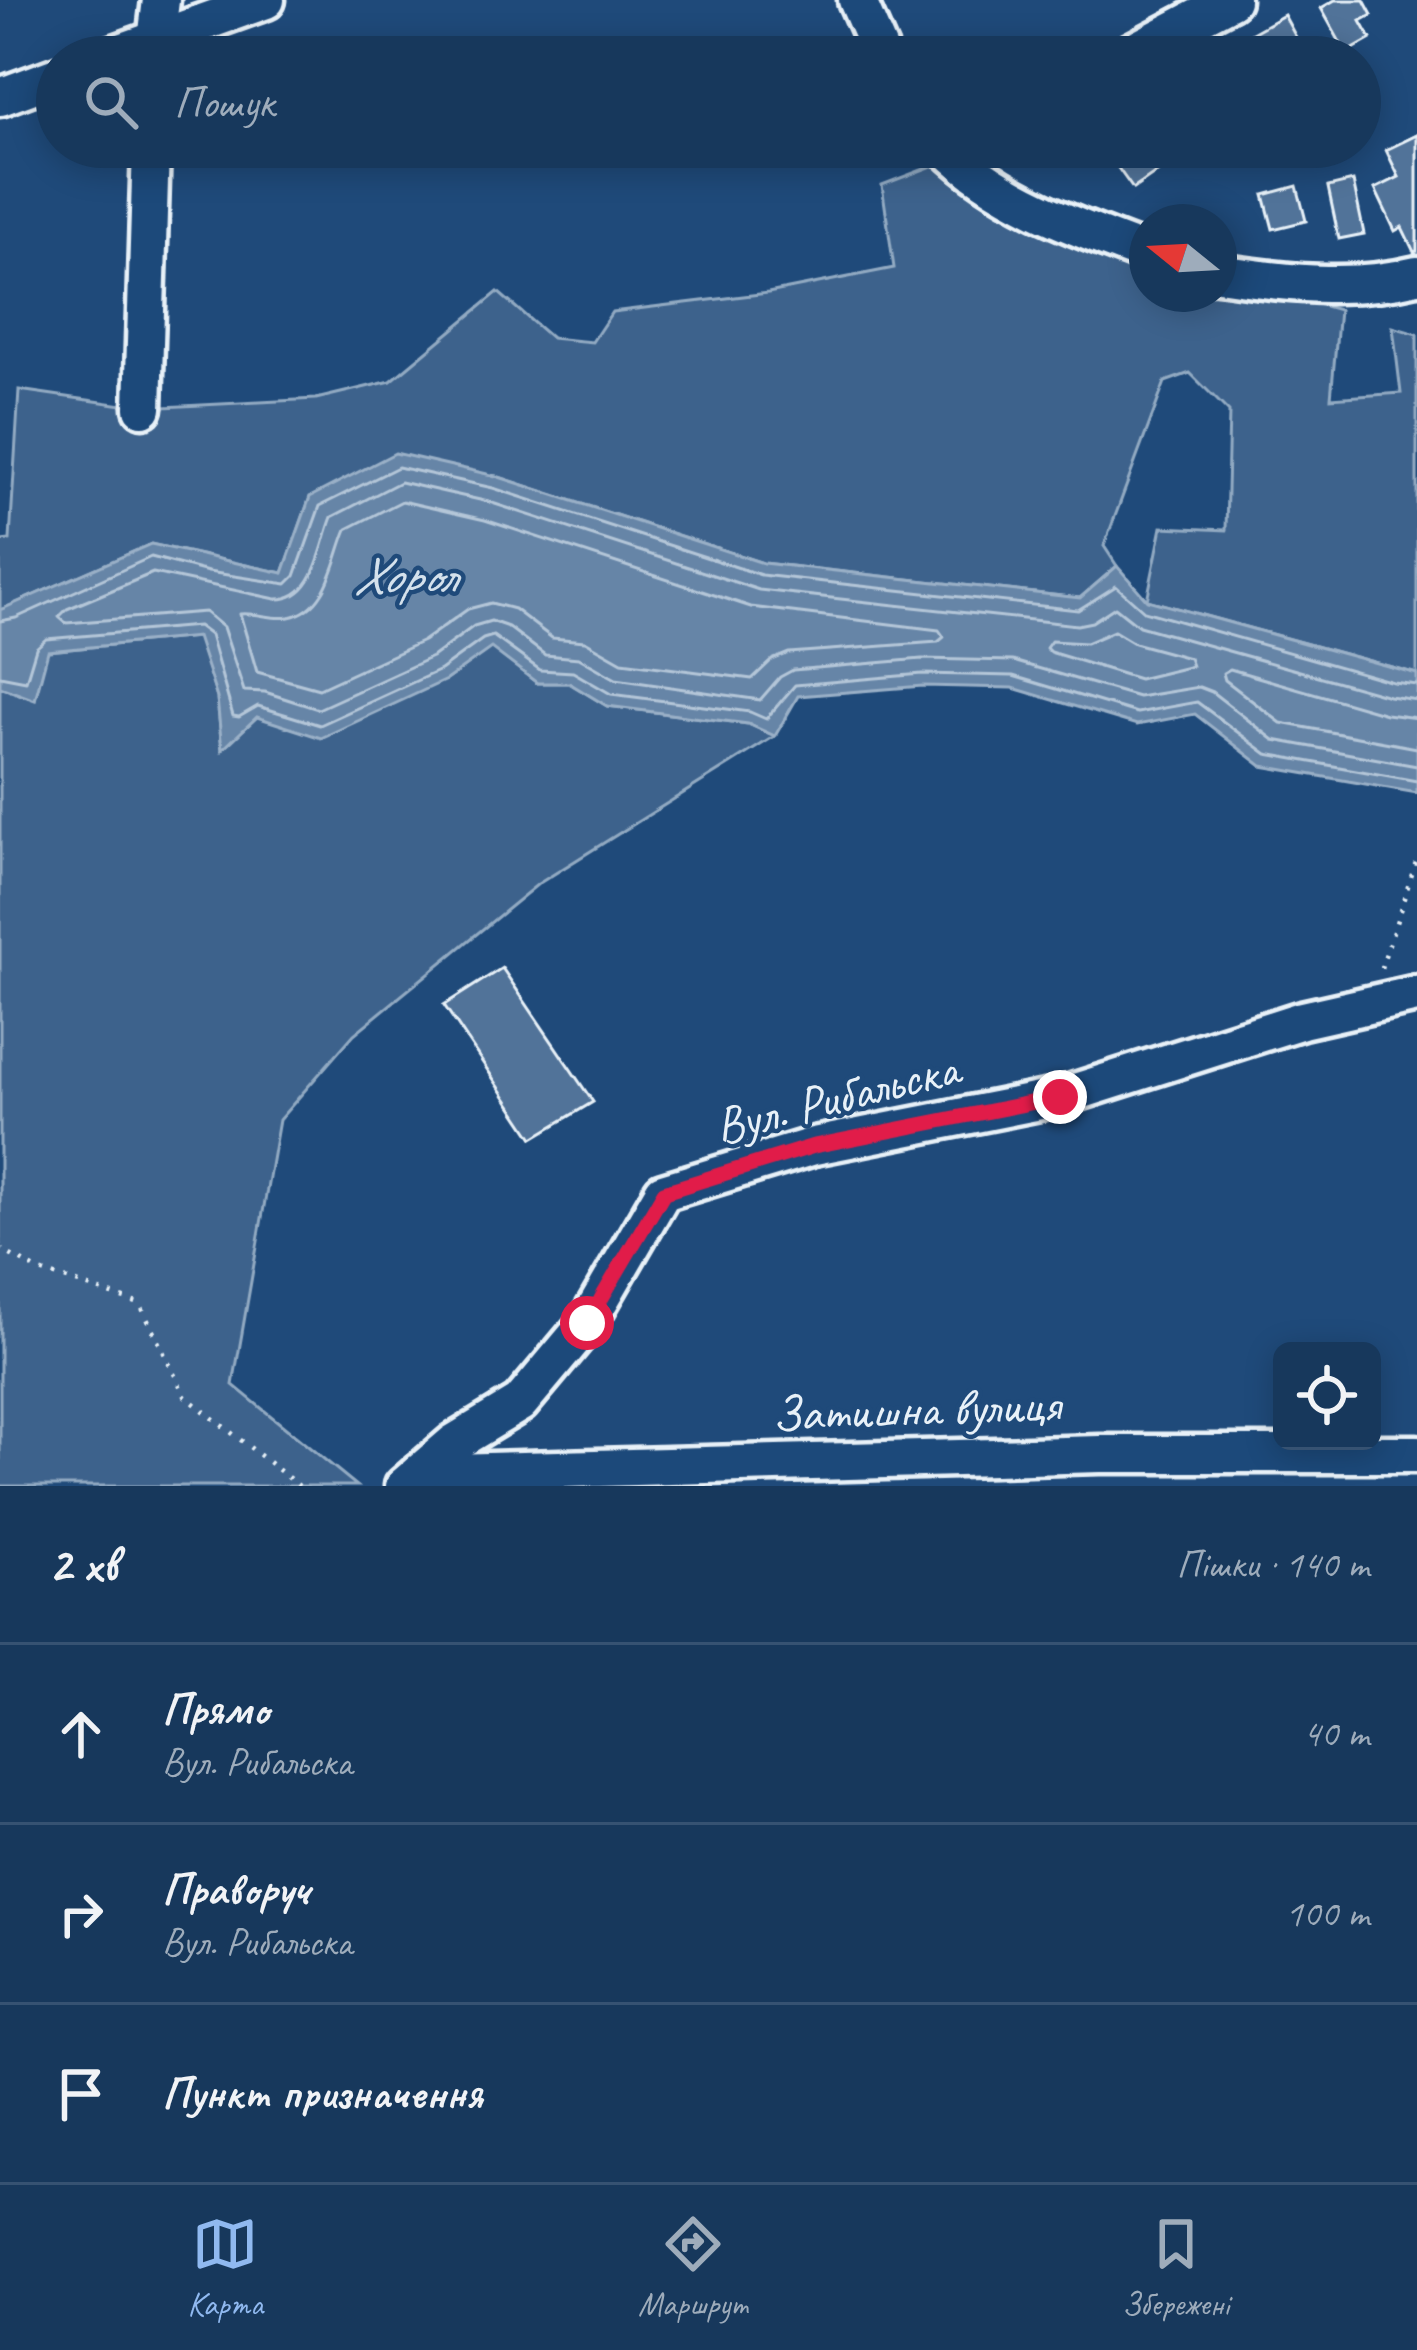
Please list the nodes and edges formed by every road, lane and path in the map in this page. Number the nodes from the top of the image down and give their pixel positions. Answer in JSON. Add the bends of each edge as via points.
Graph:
{"nodes":[{"id":1,"x":161,"y":0,"type":"edge"},
{"id":2,"x":266,"y":0,"type":"edge"},
{"id":3,"x":857,"y":0,"type":"edge"},
{"id":4,"x":1231,"y":0,"type":"edge"},
{"id":5,"x":156,"y":36,"type":"edge"},
{"id":6,"x":182,"y":36,"type":"edge"},
{"id":7,"x":873,"y":36,"type":"edge"},
{"id":8,"x":1163,"y":36,"type":"edge"},
{"id":9,"x":36,"y":84,"type":"edge"},
{"id":10,"x":0,"y":97,"type":"edge"},
{"id":11,"x":150,"y":168,"type":"edge"},
{"id":12,"x":975,"y":168,"type":"edge"},
{"id":13,"x":1129,"y":247,"type":"edge"},
{"id":14,"x":1417,"y":275,"type":"edge"},
{"id":15,"x":1237,"y":276,"type":"edge"},
{"id":16,"x":143,"y":408,"type":"dead end"},
{"id":17,"x":1417,"y":859,"type":"edge"},
{"id":18,"x":1417,"y":994,"type":"edge"},
{"id":19,"x":1370,"y":1004,"type":"junction"},
{"id":20,"x":0,"y":1249,"type":"edge"},
{"id":21,"x":1417,"y":1454,"type":"edge"},
{"id":22,"x":411,"y":1479,"type":"edge"},
{"id":23,"x":299,"y":1486,"type":"edge"}],
"edges":[{"from":1,"to":5,"type":"street"},
{"from":2,"to":6,"type":"street"},
{"from":3,"to":7,"type":"street"},
{"from":4,"to":8,"type":"street"},
{"from":9,"to":10,"type":"street"},
{"from":11,"to":16,"type":"street"},
{"from":12,"to":13,"type":"street","via":[[988,182]]},
{"from":14,"to":15,"type":"street","via":[[1285,284]]},
{"from":17,"to":19,"type":"path"},
{"from":18,"to":19,"type":"street","name":"Вул. Рибальска"},
{"from":19,"to":22,"type":"street","name":"Вул. Рибальска","via":[[1060,1097],[814,1146],[664,1192],[587,1323],[520,1403]]},
{"from":20,"to":23,"type":"path","via":[[37,1270],[140,1304],[185,1396]]},
{"from":21,"to":22,"type":"street","name":"Затишна вулиця","via":[[1100,1454]]}]}
